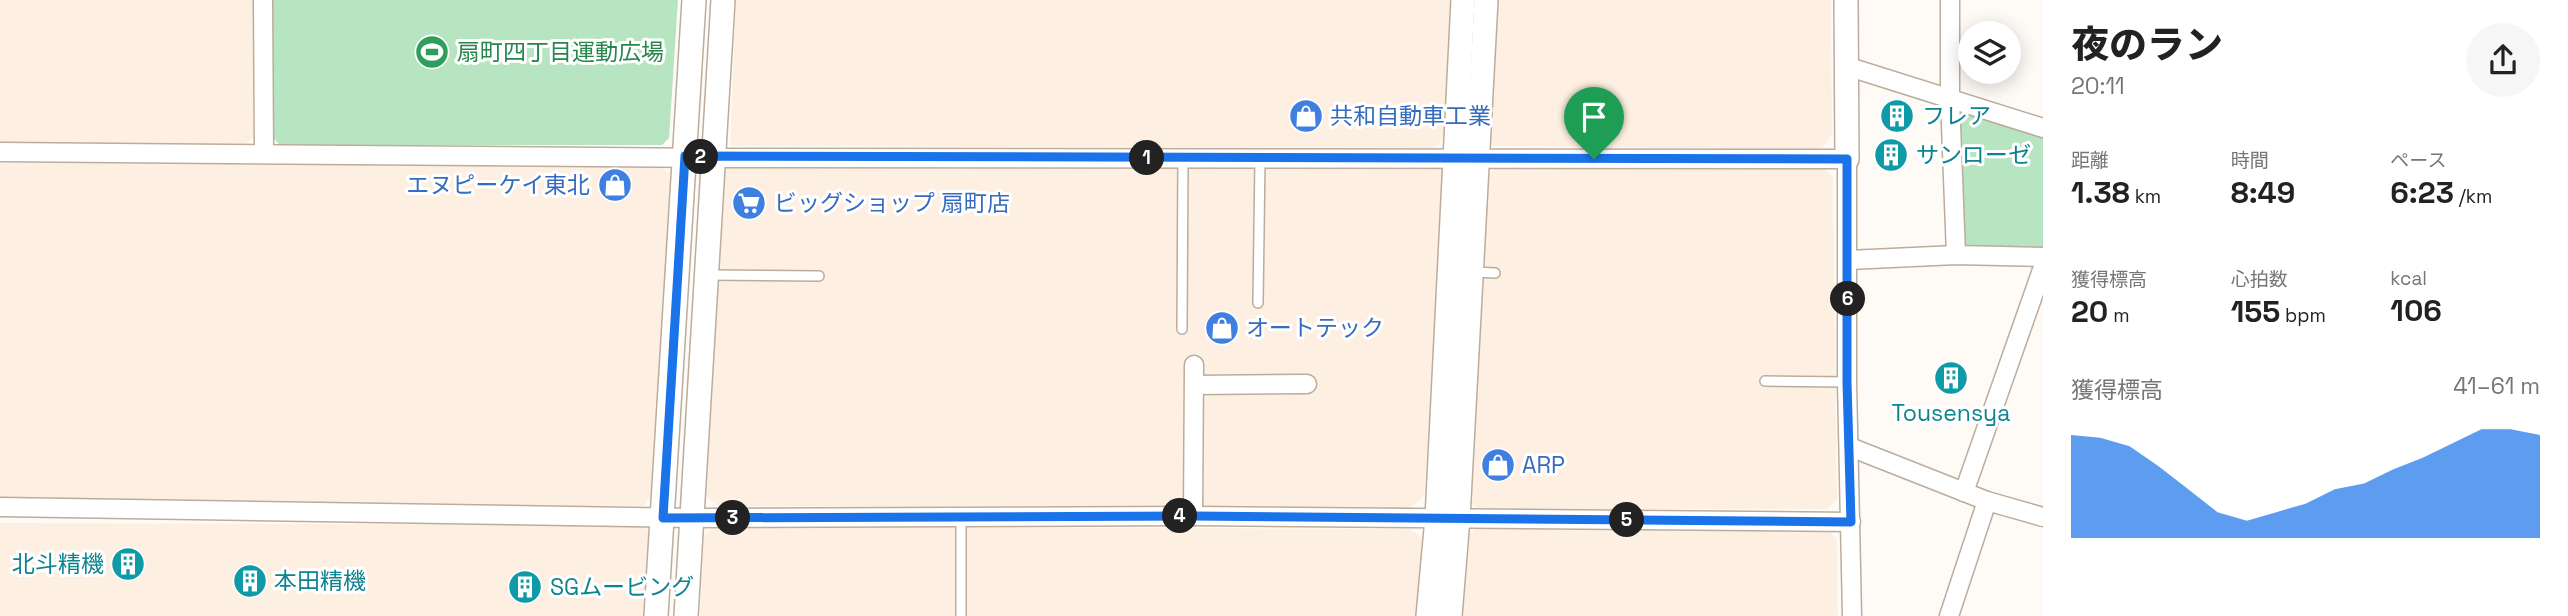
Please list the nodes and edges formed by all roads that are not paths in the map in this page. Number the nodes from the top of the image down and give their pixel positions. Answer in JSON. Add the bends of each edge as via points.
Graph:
{"nodes":[{"id":1,"x":262,"y":0,"type":"edge"},
{"id":2,"x":694,"y":0,"type":"edge"},
{"id":3,"x":723,"y":0,"type":"edge"},
{"id":4,"x":1463,"y":0,"type":"edge"},
{"id":5,"x":1486,"y":0,"type":"edge"},
{"id":6,"x":1846,"y":0,"type":"edge"},
{"id":7,"x":1950,"y":0,"type":"edge"},
{"id":8,"x":1846,"y":66,"type":"junction"},
{"id":9,"x":1595,"y":97,"type":"dead end"},
{"id":10,"x":1950,"y":99,"type":"junction"},
{"id":11,"x":2043,"y":128,"type":"edge"},
{"id":12,"x":0,"y":152,"type":"edge"},
{"id":13,"x":264,"y":153,"type":"junction"},
{"id":14,"x":685,"y":156,"type":"junction"},
{"id":15,"x":715,"y":158,"type":"junction"},
{"id":16,"x":1183,"y":158,"type":"junction"},
{"id":17,"x":1260,"y":159,"type":"junction"},
{"id":18,"x":1454,"y":159,"type":"junction"},
{"id":19,"x":1478,"y":159,"type":"junction"},
{"id":20,"x":1594,"y":159,"type":"junction"},
{"id":21,"x":1847,"y":159,"type":"junction"},
{"id":22,"x":1956,"y":255,"type":"junction"},
{"id":23,"x":2043,"y":257,"type":"edge"},
{"id":24,"x":1849,"y":260,"type":"junction"},
{"id":25,"x":2043,"y":267,"type":"edge"},
{"id":26,"x":708,"y":275,"type":"junction"},
{"id":27,"x":819,"y":276,"type":"dead end"},
{"id":28,"x":1258,"y":303,"type":"dead end"},
{"id":29,"x":1182,"y":329,"type":"dead end"},
{"id":30,"x":1194,"y":365,"type":"dead end"},
{"id":31,"x":1765,"y":381,"type":"dead end"},
{"id":32,"x":1847,"y":382,"type":"junction"},
{"id":33,"x":1307,"y":384,"type":"dead end"},
{"id":34,"x":1194,"y":385,"type":"junction"},
{"id":35,"x":1850,"y":447,"type":"junction"},
{"id":36,"x":1964,"y":492,"type":"junction"},
{"id":37,"x":1987,"y":501,"type":"junction"},
{"id":38,"x":0,"y":507,"type":"edge"},
{"id":39,"x":1193,"y":516,"type":"junction"},
{"id":40,"x":961,"y":517,"type":"junction"},
{"id":41,"x":2043,"y":517,"type":"edge"},
{"id":42,"x":663,"y":518,"type":"junction"},
{"id":43,"x":693,"y":518,"type":"junction"},
{"id":44,"x":1448,"y":518,"type":"junction"},
{"id":45,"x":1851,"y":522,"type":"junction"},
{"id":46,"x":656,"y":616,"type":"edge"},
{"id":47,"x":686,"y":616,"type":"edge"},
{"id":48,"x":961,"y":616,"type":"edge"},
{"id":49,"x":1428,"y":616,"type":"edge"},
{"id":50,"x":1450,"y":616,"type":"edge"},
{"id":51,"x":1852,"y":616,"type":"edge"},
{"id":52,"x":1949,"y":616,"type":"edge"}],
"edges":[{"from":1,"to":13,"type":"street"},
{"from":2,"to":14,"type":"street"},
{"from":3,"to":15,"type":"street"},
{"from":4,"to":18,"type":"street"},
{"from":5,"to":19,"type":"street"},
{"from":6,"to":8,"type":"street"},
{"from":7,"to":10,"type":"street"},
{"from":8,"to":10,"type":"street"},
{"from":8,"to":21,"type":"street"},
{"from":9,"to":20,"type":"lane"},
{"from":10,"to":11,"type":"street"},
{"from":10,"to":22,"type":"street"},
{"from":12,"to":13,"type":"street"},
{"from":13,"to":14,"type":"street"},
{"from":14,"to":15,"type":"street"},
{"from":14,"to":42,"type":"street"},
{"from":15,"to":16,"type":"street"},
{"from":15,"to":26,"type":"street"},
{"from":16,"to":17,"type":"street"},
{"from":16,"to":29,"type":"lane"},
{"from":17,"to":18,"type":"street"},
{"from":17,"to":28,"type":"lane"},
{"from":18,"to":19,"type":"street"},
{"from":18,"to":44,"type":"street"},
{"from":19,"to":20,"type":"street"},
{"from":19,"to":44,"type":"street","via":[[1483,273]]},
{"from":20,"to":21,"type":"street"},
{"from":21,"to":24,"type":"street"},
{"from":22,"to":23,"type":"street"},
{"from":22,"to":24,"type":"street"},
{"from":24,"to":32,"type":"street"},
{"from":25,"to":36,"type":"street"},
{"from":26,"to":27,"type":"lane"},
{"from":26,"to":43,"type":"street"},
{"from":30,"to":34,"type":"street"},
{"from":31,"to":32,"type":"lane"},
{"from":32,"to":35,"type":"street"},
{"from":33,"to":34,"type":"street"},
{"from":34,"to":39,"type":"street"},
{"from":35,"to":36,"type":"street"},
{"from":35,"to":45,"type":"street"},
{"from":36,"to":37,"type":"street"},
{"from":37,"to":41,"type":"street"},
{"from":37,"to":52,"type":"street"},
{"from":38,"to":42,"type":"street"},
{"from":39,"to":40,"type":"street"},
{"from":39,"to":44,"type":"street"},
{"from":40,"to":43,"type":"street"},
{"from":40,"to":48,"type":"lane"},
{"from":42,"to":43,"type":"street"},
{"from":42,"to":46,"type":"street"},
{"from":43,"to":47,"type":"street"},
{"from":44,"to":45,"type":"street"},
{"from":44,"to":49,"type":"street"},
{"from":44,"to":50,"type":"street"},
{"from":45,"to":51,"type":"street"}]}
